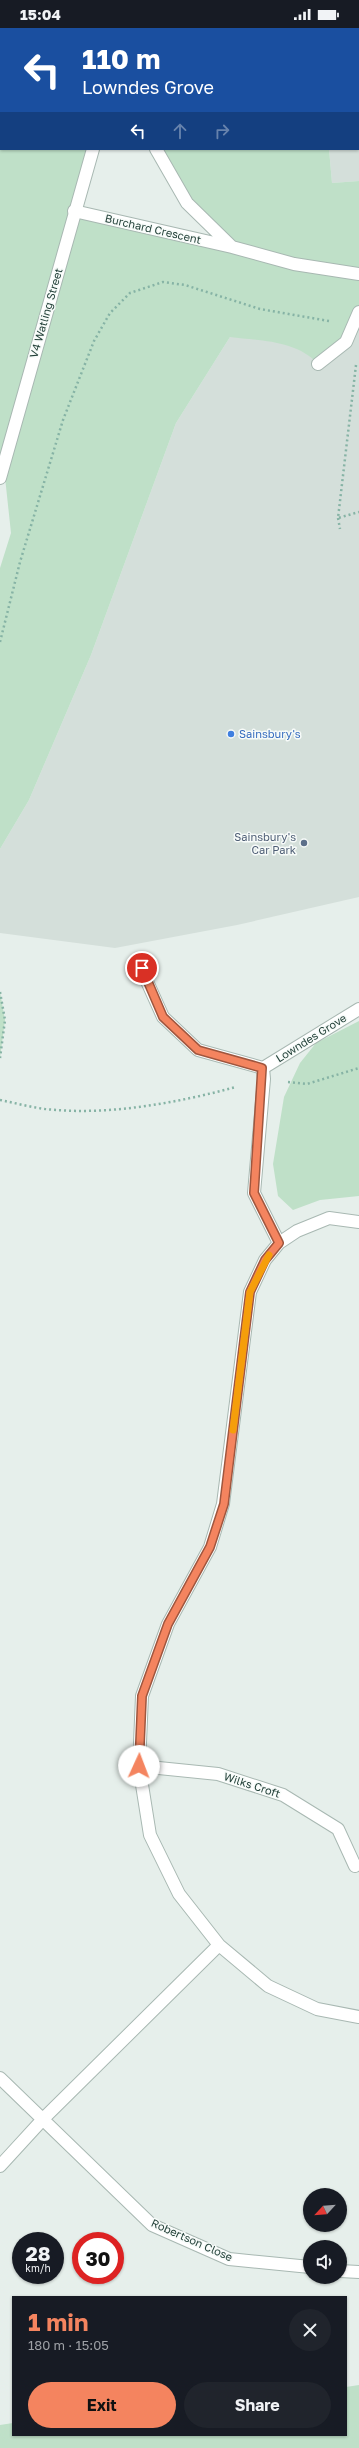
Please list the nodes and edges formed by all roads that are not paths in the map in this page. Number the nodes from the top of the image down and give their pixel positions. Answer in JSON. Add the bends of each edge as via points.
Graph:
{"nodes":[{"id":1,"x":93,"y":150,"type":"edge"},
{"id":2,"x":157,"y":150,"type":"edge"},
{"id":3,"x":74,"y":211,"type":"junction"},
{"id":4,"x":232,"y":247,"type":"junction"},
{"id":5,"x":359,"y":274,"type":"edge"},
{"id":6,"x":359,"y":312,"type":"edge"},
{"id":7,"x":318,"y":364,"type":"dead end"},
{"id":8,"x":0,"y":478,"type":"edge"},
{"id":9,"x":142,"y":968,"type":"dead end"},
{"id":10,"x":359,"y":1009,"type":"edge"},
{"id":11,"x":263,"y":1073,"type":"junction"},
{"id":12,"x":359,"y":1222,"type":"edge"},
{"id":13,"x":279,"y":1243,"type":"junction"},
{"id":14,"x":139,"y":1766,"type":"junction"},
{"id":15,"x":355,"y":1866,"type":"dead end"},
{"id":16,"x":219,"y":1945,"type":"junction"},
{"id":17,"x":359,"y":2017,"type":"edge"},
{"id":18,"x":0,"y":2078,"type":"edge"},
{"id":19,"x":44,"y":2118,"type":"junction"},
{"id":20,"x":0,"y":2166,"type":"edge"},
{"id":21,"x":303,"y":2266,"type":"edge"},
{"id":22,"x":347,"y":2271,"type":"edge"},
{"id":23,"x":359,"y":2272,"type":"edge"}],
"edges":[{"from":1,"to":3,"type":"street","name":"V4 Watling Street"},
{"from":2,"to":4,"type":"street","name":"Burchard Crescent","via":[[187,203]]},
{"from":3,"to":4,"type":"street","name":"Burchard Crescent"},
{"from":3,"to":8,"type":"street","name":"V4 Watling Street"},
{"from":4,"to":5,"type":"street","name":"Burchard Crescent","via":[[294,264]]},
{"from":6,"to":7,"type":"street","via":[[346,342]]},
{"from":9,"to":11,"type":"street","via":[[163,1017],[198,1050]]},
{"from":10,"to":11,"type":"street","name":"Lowndes Grove"},
{"from":11,"to":13,"type":"street","via":[[254,1193]]},
{"from":12,"to":13,"type":"street","via":[[329,1218],[297,1231]]},
{"from":13,"to":14,"type":"street","via":[[265,1260],[250,1292],[224,1504],[210,1547],[168,1624],[142,1696]]},
{"from":14,"to":15,"type":"street","name":"Wilks Croft","via":[[218,1774],[283,1795],[338,1829]]},
{"from":14,"to":16,"type":"street","via":[[150,1835],[179,1894]]},
{"from":16,"to":17,"type":"street","via":[[268,1986],[317,2009]]},
{"from":16,"to":19,"type":"street"},
{"from":18,"to":19,"type":"street","name":"Robertson Close"},
{"from":19,"to":20,"type":"street"},
{"from":19,"to":21,"type":"street","name":"Robertson Close","via":[[152,2225],[229,2259]]},
{"from":22,"to":23,"type":"street"}]}
